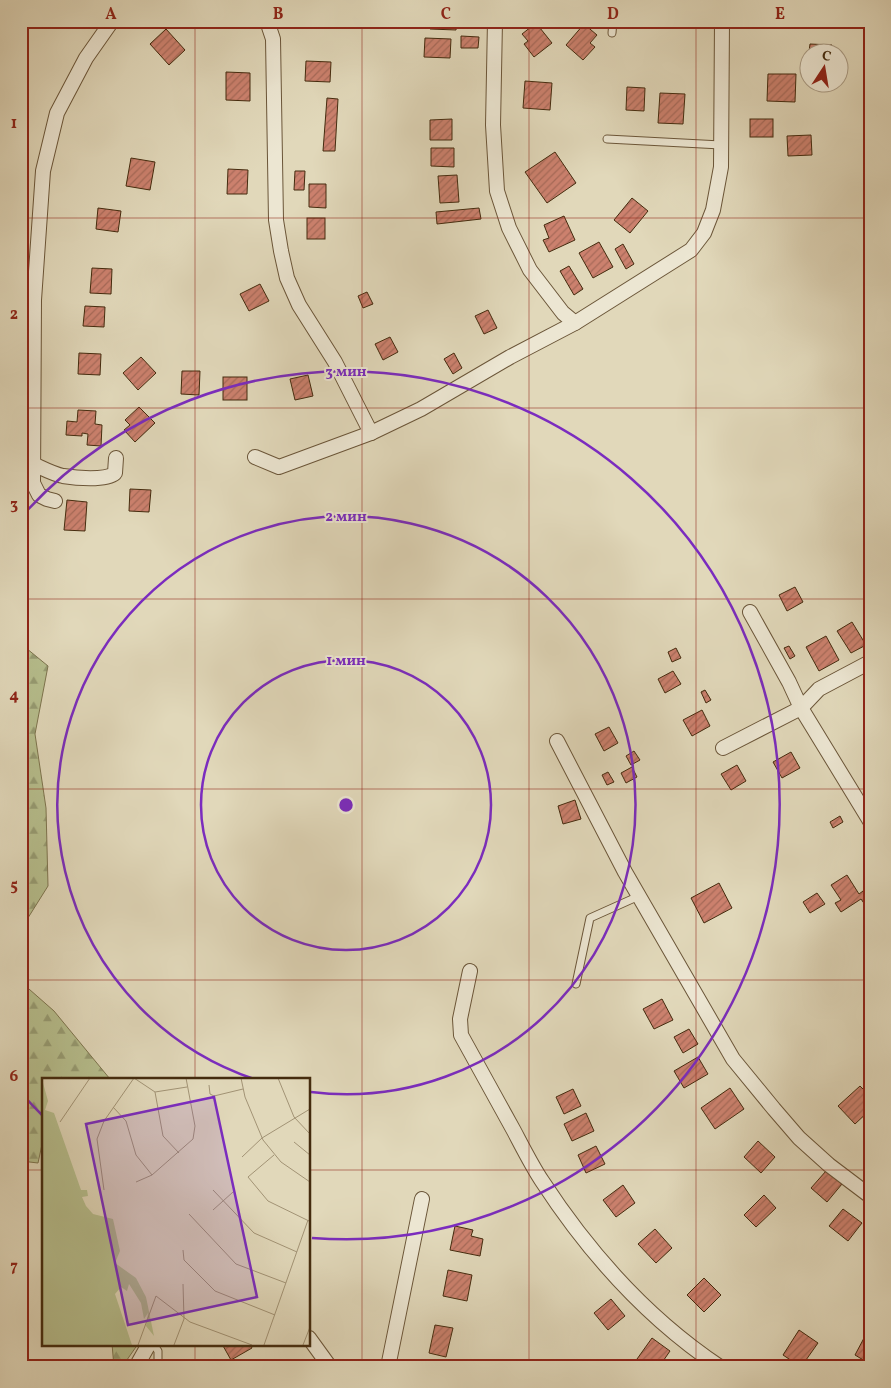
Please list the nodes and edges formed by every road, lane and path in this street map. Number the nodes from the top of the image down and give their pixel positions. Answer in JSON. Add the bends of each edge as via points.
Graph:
{"nodes":[{"id":1,"x":112,"y":21,"type":"edge"},
{"id":2,"x":267,"y":21,"type":"edge"},
{"id":3,"x":495,"y":21,"type":"edge"},
{"id":4,"x":613,"y":21,"type":"edge"},
{"id":5,"x":722,"y":21,"type":"edge"},
{"id":6,"x":612,"y":34,"type":"dead end"},
{"id":7,"x":607,"y":139,"type":"dead end"},
{"id":8,"x":721,"y":144,"type":"junction"},
{"id":9,"x":575,"y":323,"type":"junction"},
{"id":10,"x":371,"y":433,"type":"junction"},
{"id":11,"x":116,"y":458,"type":"dead end"},
{"id":12,"x":255,"y":458,"type":"dead end"},
{"id":13,"x":33,"y":464,"type":"junction"},
{"id":14,"x":55,"y":501,"type":"dead end"},
{"id":15,"x":750,"y":612,"type":"dead end"},
{"id":16,"x":870,"y":662,"type":"edge"},
{"id":17,"x":801,"y":708,"type":"junction"},
{"id":18,"x":557,"y":741,"type":"dead end"},
{"id":19,"x":723,"y":748,"type":"dead end"},
{"id":20,"x":870,"y":821,"type":"edge"},
{"id":21,"x":639,"y":896,"type":"junction"},
{"id":22,"x":470,"y":971,"type":"dead end"},
{"id":23,"x":576,"y":984,"type":"dead end"},
{"id":24,"x":870,"y":1196,"type":"edge"},
{"id":25,"x":422,"y":1198,"type":"dead end"},
{"id":26,"x":310,"y":1339,"type":"edge"},
{"id":27,"x":148,"y":1346,"type":"edge"},
{"id":28,"x":154,"y":1346,"type":"edge"},
{"id":29,"x":136,"y":1367,"type":"edge"},
{"id":30,"x":158,"y":1367,"type":"edge"},
{"id":31,"x":330,"y":1367,"type":"edge"},
{"id":32,"x":388,"y":1367,"type":"edge"},
{"id":33,"x":720,"y":1367,"type":"edge"}],
"edges":[{"from":1,"to":13,"type":"street","via":[[86,58],[58,114],[43,171],[34,300]]},
{"from":2,"to":10,"type":"street","via":[[273,39],[276,220],[287,278]]},
{"from":3,"to":9,"type":"street","via":[[493,125],[497,191],[509,228],[530,270],[563,313]]},
{"from":4,"to":6,"type":"lane"},
{"from":5,"to":8,"type":"street"},
{"from":7,"to":8,"type":"lane"},
{"from":8,"to":9,"type":"street","via":[[721,167],[712,210],[704,233],[691,250]]},
{"from":9,"to":10,"type":"street","via":[[422,409]]},
{"from":10,"to":12,"type":"street","via":[[279,467]]},
{"from":11,"to":13,"type":"street","via":[[115,473],[111,477],[62,476]]},
{"from":13,"to":14,"type":"street","via":[[33,483],[38,496]]},
{"from":15,"to":17,"type":"street"},
{"from":16,"to":17,"type":"street","via":[[819,689]]},
{"from":17,"to":19,"type":"street"},
{"from":17,"to":20,"type":"street"},
{"from":18,"to":21,"type":"street"},
{"from":21,"to":23,"type":"lane","via":[[590,918]]},
{"from":21,"to":24,"type":"street","via":[[733,1059],[799,1138]]},
{"from":22,"to":33,"type":"street","via":[[460,1019],[461,1035],[542,1180],[588,1244],[624,1286],[660,1320]]},
{"from":25,"to":32,"type":"street"},
{"from":26,"to":31,"type":"street"},
{"from":27,"to":29,"type":"street"},
{"from":28,"to":30,"type":"lane","via":[[158,1351]]}]}
